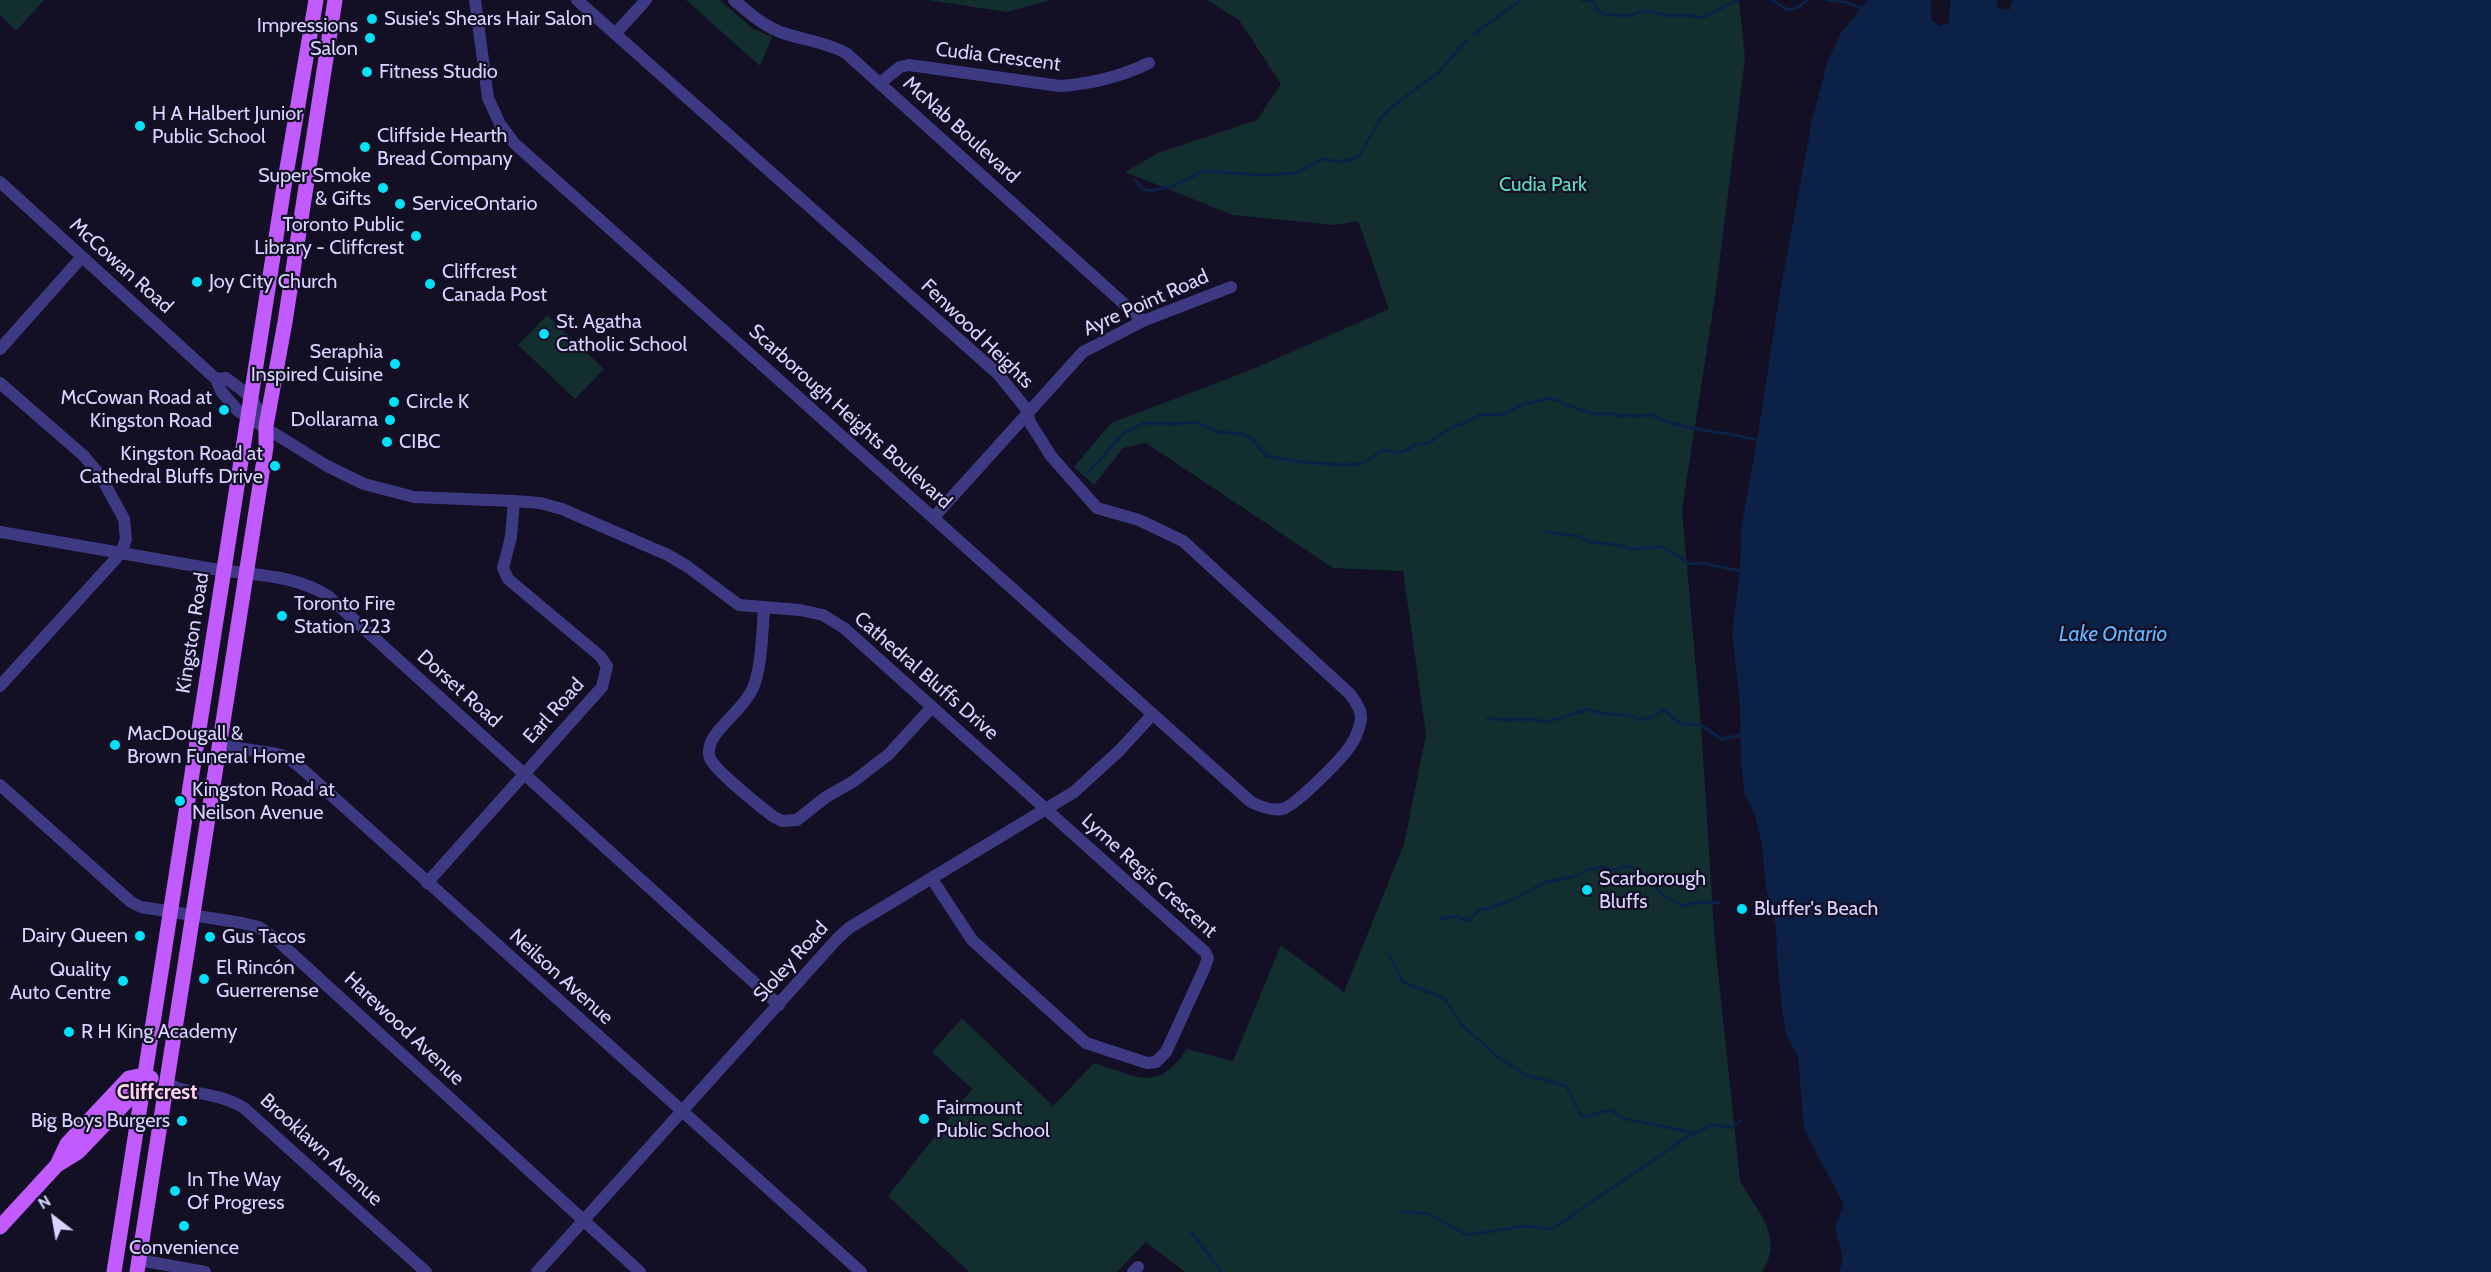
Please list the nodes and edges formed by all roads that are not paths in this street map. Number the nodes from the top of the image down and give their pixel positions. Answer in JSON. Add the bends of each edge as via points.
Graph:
{"nodes":[{"id":1,"x":316,"y":0,"type":"edge"},
{"id":2,"x":335,"y":0,"type":"edge"},
{"id":3,"x":475,"y":0,"type":"edge"},
{"id":4,"x":577,"y":0,"type":"edge"},
{"id":5,"x":646,"y":0,"type":"edge"},
{"id":6,"x":734,"y":0,"type":"edge"},
{"id":7,"x":615,"y":34,"type":"junction"},
{"id":8,"x":1149,"y":63,"type":"dead end"},
{"id":9,"x":880,"y":83,"type":"junction"},
{"id":10,"x":0,"y":182,"type":"edge"},
{"id":11,"x":82,"y":257,"type":"junction"},
{"id":12,"x":1231,"y":287,"type":"dead end"},
{"id":13,"x":1143,"y":321,"type":"junction"},
{"id":14,"x":0,"y":349,"type":"edge"},
{"id":15,"x":216,"y":379,"type":"junction"},
{"id":16,"x":0,"y":384,"type":"edge"},
{"id":17,"x":251,"y":397,"type":"junction"},
{"id":18,"x":1028,"y":411,"type":"junction"},
{"id":19,"x":249,"y":417,"type":"junction"},
{"id":20,"x":266,"y":426,"type":"junction"},
{"id":21,"x":514,"y":501,"type":"junction"},
{"id":22,"x":934,"y":517,"type":"junction"},
{"id":23,"x":0,"y":532,"type":"edge"},
{"id":24,"x":121,"y":553,"type":"junction"},
{"id":25,"x":224,"y":570,"type":"junction"},
{"id":26,"x":246,"y":573,"type":"junction"},
{"id":27,"x":764,"y":609,"type":"junction"},
{"id":28,"x":0,"y":686,"type":"edge"},
{"id":29,"x":932,"y":706,"type":"junction"},
{"id":30,"x":1152,"y":715,"type":"junction"},
{"id":31,"x":219,"y":745,"type":"junction"},
{"id":32,"x":524,"y":774,"type":"junction"},
{"id":33,"x":0,"y":785,"type":"edge"},
{"id":34,"x":1278,"y":809,"type":"joint"},
{"id":35,"x":1047,"y":810,"type":"junction"},
{"id":36,"x":932,"y":879,"type":"junction"},
{"id":37,"x":427,"y":883,"type":"junction"},
{"id":38,"x":171,"y":912,"type":"junction"},
{"id":39,"x":193,"y":915,"type":"junction"},
{"id":40,"x":779,"y":1005,"type":"junction"},
{"id":41,"x":144,"y":1075,"type":"junction"},
{"id":42,"x":165,"y":1083,"type":"junction"},
{"id":43,"x":142,"y":1094,"type":"junction"},
{"id":44,"x":681,"y":1113,"type":"junction"},
{"id":45,"x":57,"y":1165,"type":"junction"},
{"id":46,"x":583,"y":1221,"type":"junction"},
{"id":47,"x":0,"y":1227,"type":"edge"},
{"id":48,"x":138,"y":1266,"type":"edge"},
{"id":49,"x":114,"y":1272,"type":"edge"},
{"id":50,"x":205,"y":1272,"type":"edge"},
{"id":51,"x":426,"y":1272,"type":"edge"},
{"id":52,"x":537,"y":1272,"type":"edge"},
{"id":53,"x":640,"y":1272,"type":"edge"},
{"id":54,"x":861,"y":1272,"type":"edge"}],
"edges":[{"from":1,"to":17,"type":"main road","name":"Kingston Road"},
{"from":2,"to":20,"type":"main road","via":[[284,334]]},
{"from":3,"to":22,"type":"street","name":"Scarborough Heights Boulevard","via":[[488,98],[514,143]]},
{"from":4,"to":7,"type":"street","name":"Fenwood Heights"},
{"from":5,"to":7,"type":"street"},
{"from":6,"to":9,"type":"street","name":"McNab Boulevard","via":[[781,32],[831,45]]},
{"from":7,"to":18,"type":"street","name":"Fenwood Heights","via":[[998,374]]},
{"from":8,"to":9,"type":"street","name":"Cudia Crescent","via":[[1131,72],[1079,85],[1060,86],[909,66],[900,67]]},
{"from":9,"to":13,"type":"street","name":"McNab Boulevard"},
{"from":10,"to":11,"type":"street","name":"McCowan Road"},
{"from":11,"to":14,"type":"street"},
{"from":11,"to":15,"type":"street","name":"McCowan Road"},
{"from":12,"to":13,"type":"street","name":"Ayre Point Road"},
{"from":13,"to":18,"type":"street","name":"Ayre Point Road","via":[[1083,352]]},
{"from":15,"to":17,"type":"street","name":"McCowan Road","via":[[226,378]]},
{"from":15,"to":19,"type":"street","name":"McCowan Road","via":[[221,392]]},
{"from":16,"to":24,"type":"street","via":[[84,456],[100,475],[123,519],[126,539]]},
{"from":17,"to":19,"type":"main road","name":"Kingston Road"},
{"from":17,"to":20,"type":"street","name":"McCowan Road"},
{"from":18,"to":22,"type":"street","name":"Ayre Point Road"},
{"from":18,"to":34,"type":"street","name":"Fenwood Heights","via":[[1029,421],[1052,456],[1097,507],[1139,520],[1183,541],[1356,702],[1361,717],[1346,752],[1291,805]]},
{"from":19,"to":20,"type":"street","name":"McCowan Road"},
{"from":19,"to":25,"type":"main road","name":"Kingston Road"},
{"from":20,"to":21,"type":"street","name":"Cathedral Bluffs Drive","via":[[327,466],[377,488],[432,499]]},
{"from":20,"to":26,"type":"main road"},
{"from":21,"to":27,"type":"street","name":"Cathedral Bluffs Drive","via":[[549,505],[583,517],[668,555],[739,605]]},
{"from":21,"to":32,"type":"street","name":"Earl Road","via":[[503,568],[508,579],[607,666],[602,687]]},
{"from":22,"to":30,"type":"street","name":"Scarborough Heights Boulevard"},
{"from":23,"to":24,"type":"street","name":"Dorset Road"},
{"from":24,"to":25,"type":"street","name":"Dorset Road"},
{"from":24,"to":28,"type":"street"},
{"from":25,"to":26,"type":"street","name":"Dorset Road"},
{"from":25,"to":38,"type":"main road","name":"Kingston Road"},
{"from":26,"to":31,"type":"main road"},
{"from":26,"to":32,"type":"street","name":"Dorset Road","via":[[292,580],[328,596]]},
{"from":27,"to":29,"type":"street","name":"Cathedral Bluffs Drive","via":[[823,615],[844,628]]},
{"from":27,"to":29,"type":"street","via":[[752,689],[711,741],[709,752],[710,760],[719,770],[774,817],[797,820],[854,781],[890,754]]},
{"from":29,"to":35,"type":"street","name":"Cathedral Bluffs Drive"},
{"from":30,"to":34,"type":"street","name":"Scarborough Heights Boulevard","via":[[1251,802]]},
{"from":30,"to":35,"type":"street","name":"Sloley Road","via":[[1100,771]]},
{"from":31,"to":37,"type":"street","name":"Neilson Avenue","via":[[286,757]]},
{"from":31,"to":39,"type":"main road"},
{"from":32,"to":37,"type":"street","name":"Earl Road"},
{"from":32,"to":40,"type":"street","name":"Dorset Road"},
{"from":33,"to":38,"type":"street","name":"Harewood Avenue","via":[[131,902],[141,908]]},
{"from":35,"to":36,"type":"street","name":"Sloley Road"},
{"from":35,"to":36,"type":"street","name":"Lyme Regis Crescent","via":[[1200,945],[1208,958],[1166,1052],[1156,1062],[1147,1063],[1086,1043],[972,939]]},
{"from":36,"to":40,"type":"street","name":"Sloley Road","via":[[844,932]]},
{"from":37,"to":44,"type":"street","name":"Neilson Avenue"},
{"from":38,"to":39,"type":"street","name":"Harewood Avenue"},
{"from":38,"to":41,"type":"main road","name":"Kingston Road"},
{"from":39,"to":42,"type":"main road"},
{"from":39,"to":46,"type":"street","name":"Harewood Avenue","via":[[260,927],[276,939]]},
{"from":40,"to":44,"type":"street","name":"Sloley Road"},
{"from":41,"to":42,"type":"main road"},
{"from":41,"to":43,"type":"main road","name":"Kingston Road"},
{"from":41,"to":45,"type":"main road","via":[[129,1078],[67,1144]]},
{"from":42,"to":43,"type":"main road"},
{"from":42,"to":48,"type":"main road"},
{"from":42,"to":51,"type":"street","name":"Brooklawn Avenue","via":[[218,1096],[244,1108]]},
{"from":43,"to":45,"type":"main road","via":[[128,1100],[78,1152]]},
{"from":43,"to":49,"type":"main road","name":"Kingston Road"},
{"from":44,"to":46,"type":"street","name":"Sloley Road"},
{"from":44,"to":54,"type":"street","name":"Neilson Avenue"},
{"from":45,"to":47,"type":"main road"},
{"from":46,"to":52,"type":"street","name":"Sloley Road"},
{"from":46,"to":53,"type":"street","name":"Harewood Avenue"},
{"from":48,"to":50,"type":"street"}]}
